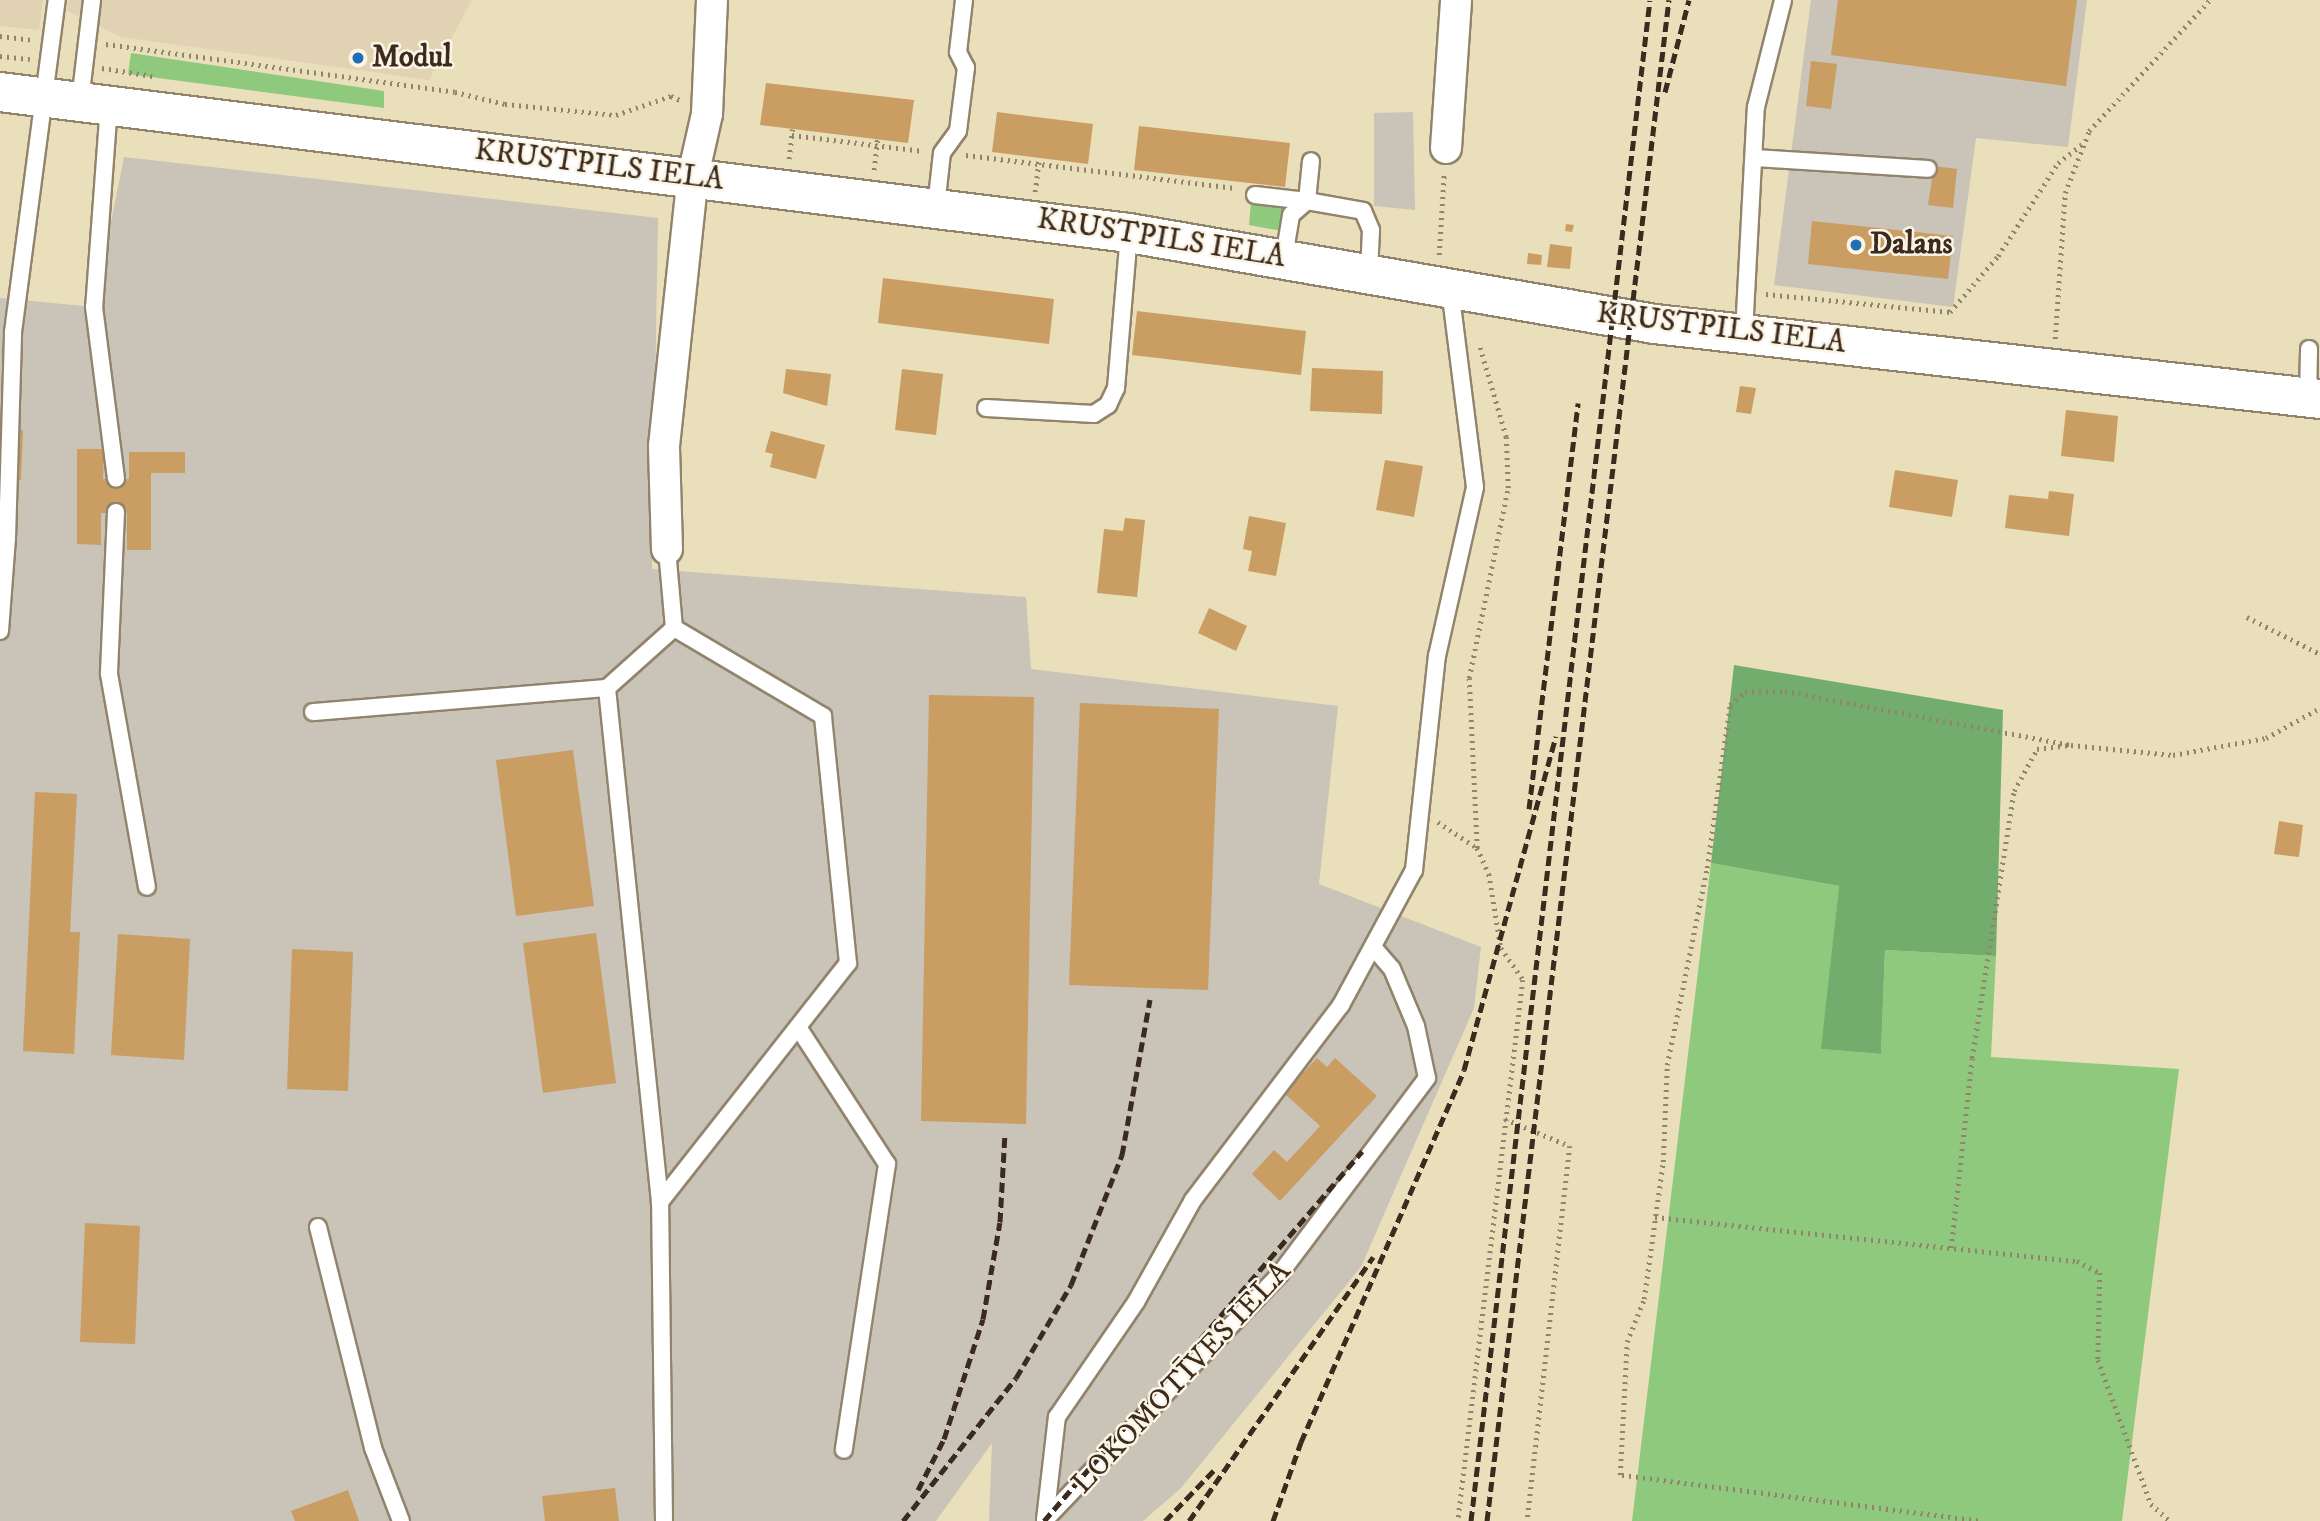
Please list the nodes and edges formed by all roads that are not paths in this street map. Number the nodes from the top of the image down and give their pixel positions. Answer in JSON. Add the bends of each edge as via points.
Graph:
{"nodes":[{"id":1,"x":57,"y":0,"type":"edge"},
{"id":2,"x":92,"y":0,"type":"edge"},
{"id":3,"x":712,"y":0,"type":"edge"},
{"id":4,"x":964,"y":0,"type":"edge"},
{"id":5,"x":1457,"y":0,"type":"edge"},
{"id":6,"x":1783,"y":0,"type":"edge"},
{"id":7,"x":0,"y":92,"type":"edge"},
{"id":8,"x":78,"y":101,"type":"junction"},
{"id":9,"x":1446,"y":148,"type":"road end"},
{"id":10,"x":1755,"y":158,"type":"junction"},
{"id":11,"x":1311,"y":161,"type":"dead end"},
{"id":12,"x":1928,"y":169,"type":"dead end"},
{"id":13,"x":692,"y":176,"type":"junction"},
{"id":14,"x":1255,"y":195,"type":"road end"},
{"id":15,"x":1307,"y":201,"type":"junction"},
{"id":16,"x":936,"y":207,"type":"junction"},
{"id":17,"x":1129,"y":233,"type":"junction"},
{"id":18,"x":1284,"y":257,"type":"junction"},
{"id":19,"x":1369,"y":272,"type":"junction"},
{"id":20,"x":1444,"y":275,"type":"junction"},
{"id":21,"x":1744,"y":333,"type":"junction"},
{"id":22,"x":2309,"y":349,"type":"dead end"},
{"id":23,"x":2314,"y":398,"type":"edge"},
{"id":24,"x":986,"y":408,"type":"dead end"},
{"id":25,"x":116,"y":479,"type":"dead end"},
{"id":26,"x":116,"y":512,"type":"dead end"},
{"id":27,"x":4,"y":538,"type":"edge"},
{"id":28,"x":667,"y":549,"type":"joint"},
{"id":29,"x":674,"y":628,"type":"junction"},
{"id":30,"x":0,"y":631,"type":"edge"},
{"id":31,"x":607,"y":688,"type":"junction"},
{"id":32,"x":313,"y":712,"type":"dead end"},
{"id":33,"x":148,"y":887,"type":"dead end"},
{"id":34,"x":1373,"y":947,"type":"junction"},
{"id":35,"x":798,"y":1027,"type":"junction"},
{"id":36,"x":660,"y":1202,"type":"junction"},
{"id":37,"x":318,"y":1227,"type":"dead end"},
{"id":38,"x":844,"y":1450,"type":"dead end"},
{"id":39,"x":401,"y":1521,"type":"edge"},
{"id":40,"x":664,"y":1521,"type":"edge"}],
"edges":[{"from":1,"to":8,"type":"lane","via":[[52,42]]},
{"from":2,"to":8,"type":"lane"},
{"from":3,"to":13,"type":"street","via":[[707,114]]},
{"from":4,"to":16,"type":"lane","via":[[958,52],[966,68],[958,131],[942,153]]},
{"from":5,"to":9,"type":"street"},
{"from":6,"to":10,"type":"lane","via":[[1756,107]]},
{"from":7,"to":8,"type":"street","name":"KRUSTPILS IELA"},
{"from":8,"to":13,"type":"street","name":"KRUSTPILS IELA"},
{"from":8,"to":25,"type":"lane","via":[[94,307]]},
{"from":8,"to":27,"type":"lane","via":[[13,332]]},
{"from":10,"to":12,"type":"lane"},
{"from":10,"to":21,"type":"lane"},
{"from":11,"to":15,"type":"lane"},
{"from":13,"to":16,"type":"street","name":"KRUSTPILS IELA"},
{"from":13,"to":28,"type":"street","via":[[664,446]]},
{"from":14,"to":15,"type":"lane"},
{"from":15,"to":18,"type":"lane","via":[[1291,215]]},
{"from":15,"to":19,"type":"lane","via":[[1363,211],[1371,230]]},
{"from":16,"to":17,"type":"street","name":"KRUSTPILS IELA"},
{"from":17,"to":18,"type":"street","name":"KRUSTPILS IELA"},
{"from":17,"to":24,"type":"lane","via":[[1113,399],[1094,414]]},
{"from":18,"to":19,"type":"street","name":"KRUSTPILS IELA"},
{"from":19,"to":20,"type":"street","name":"KRUSTPILS IELA"},
{"from":20,"to":21,"type":"street","name":"KRUSTPILS IELA"},
{"from":20,"to":34,"type":"lane","name":"LOKOMOTĪVES IELA","via":[[1475,487],[1437,656],[1425,812],[1414,870]]},
{"from":21,"to":23,"type":"street","name":"KRUSTPILS IELA"},
{"from":22,"to":23,"type":"lane"},
{"from":26,"to":33,"type":"lane","via":[[109,674]]},
{"from":27,"to":30,"type":"lane"},
{"from":28,"to":29,"type":"lane"},
{"from":29,"to":31,"type":"lane"},
{"from":29,"to":35,"type":"lane","via":[[823,716],[848,963]]},
{"from":31,"to":32,"type":"lane"},
{"from":31,"to":36,"type":"lane"},
{"from":34,"to":34,"type":"lane","name":"LOKOMOTĪVES IELA","via":[[1341,1005],[1193,1200],[1136,1303],[1057,1417],[1045,1520],[1280,1274],[1427,1078],[1416,1026],[1392,969]]},
{"from":35,"to":36,"type":"lane"},
{"from":35,"to":38,"type":"lane","via":[[887,1164]]},
{"from":36,"to":40,"type":"lane"},
{"from":37,"to":39,"type":"lane","via":[[373,1448]]}]}
